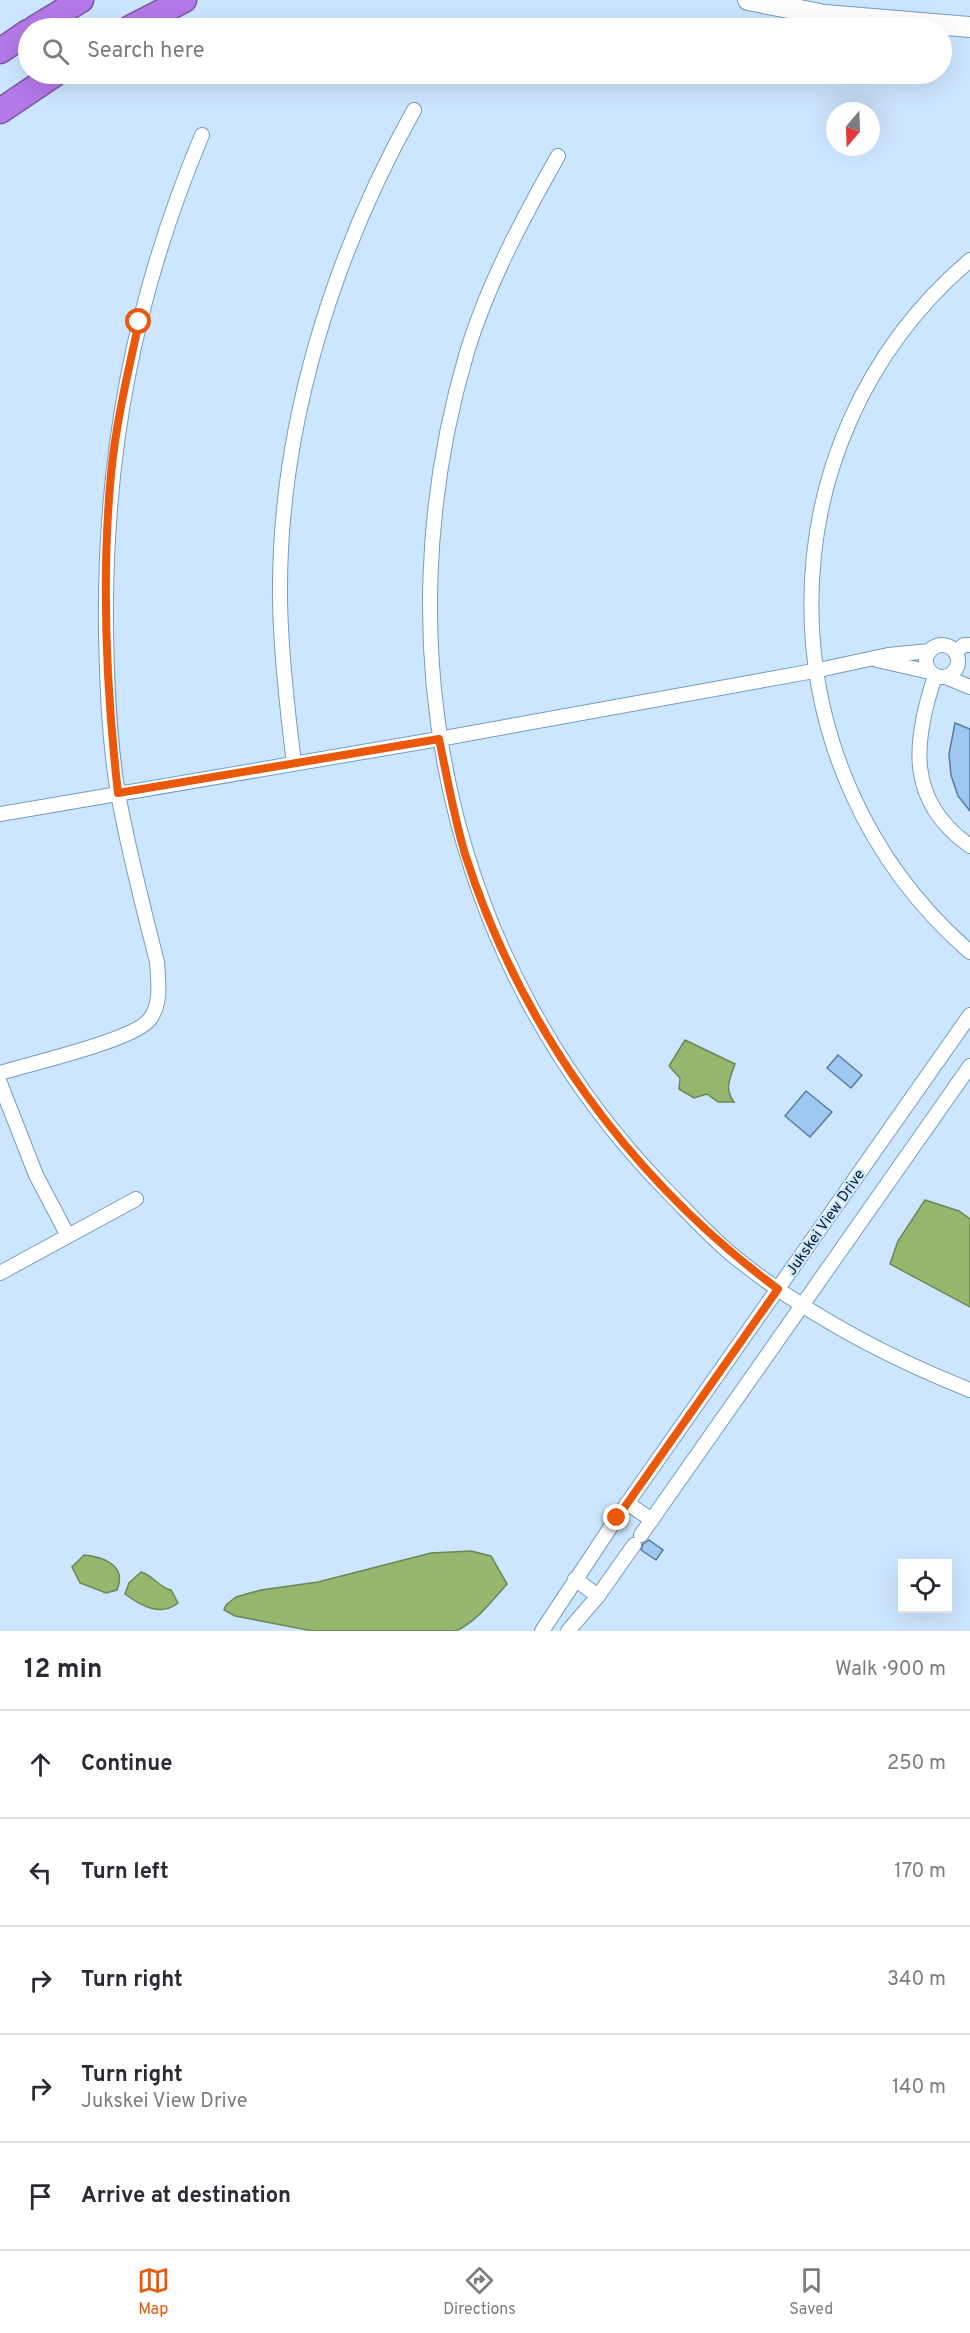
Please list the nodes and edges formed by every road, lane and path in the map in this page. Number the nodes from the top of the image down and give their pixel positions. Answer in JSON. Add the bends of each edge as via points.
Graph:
{"nodes":[{"id":1,"x":81,"y":0,"type":"edge"},
{"id":2,"x":184,"y":0,"type":"edge"},
{"id":3,"x":748,"y":0,"type":"edge"},
{"id":4,"x":51,"y":18,"type":"edge"},
{"id":5,"x":149,"y":18,"type":"edge"},
{"id":6,"x":861,"y":18,"type":"edge"},
{"id":7,"x":952,"y":26,"type":"edge"},
{"id":8,"x":970,"y":27,"type":"edge"},
{"id":9,"x":18,"y":39,"type":"edge"},
{"id":10,"x":0,"y":51,"type":"edge"},
{"id":11,"x":40,"y":84,"type":"edge"},
{"id":12,"x":414,"y":110,"type":"dead end"},
{"id":13,"x":0,"y":111,"type":"edge"},
{"id":14,"x":202,"y":135,"type":"dead end"},
{"id":15,"x":558,"y":156,"type":"dead end"},
{"id":16,"x":970,"y":260,"type":"edge"},
{"id":17,"x":970,"y":645,"type":"edge"},
{"id":18,"x":930,"y":651,"type":"junction"},
{"id":19,"x":875,"y":659,"type":"junction"},
{"id":20,"x":956,"y":659,"type":"junction"},
{"id":21,"x":814,"y":671,"type":"junction"},
{"id":22,"x":937,"y":675,"type":"junction"},
{"id":23,"x":970,"y":679,"type":"edge"},
{"id":24,"x":970,"y":687,"type":"edge"},
{"id":25,"x":439,"y":739,"type":"junction"},
{"id":26,"x":294,"y":762,"type":"junction"},
{"id":27,"x":118,"y":793,"type":"junction"},
{"id":28,"x":0,"y":814,"type":"edge"},
{"id":29,"x":970,"y":846,"type":"edge"},
{"id":30,"x":970,"y":952,"type":"edge"},
{"id":31,"x":970,"y":1015,"type":"edge"},
{"id":32,"x":970,"y":1066,"type":"edge"},
{"id":33,"x":0,"y":1073,"type":"edge"},
{"id":34,"x":0,"y":1083,"type":"edge"},
{"id":35,"x":136,"y":1199,"type":"dead end"},
{"id":36,"x":68,"y":1236,"type":"junction"},
{"id":37,"x":0,"y":1273,"type":"edge"},
{"id":38,"x":778,"y":1289,"type":"junction"},
{"id":39,"x":802,"y":1306,"type":"junction"},
{"id":40,"x":970,"y":1390,"type":"edge"},
{"id":41,"x":627,"y":1503,"type":"junction"},
{"id":42,"x":652,"y":1520,"type":"junction"},
{"id":43,"x":575,"y":1579,"type":"junction"},
{"id":44,"x":598,"y":1596,"type":"junction"},
{"id":45,"x":542,"y":1631,"type":"edge"},
{"id":46,"x":568,"y":1631,"type":"edge"}],
"edges":[{"from":1,"to":4,"type":"highway"},
{"from":2,"to":5,"type":"highway"},
{"from":3,"to":6,"type":"main road"},
{"from":7,"to":8,"type":"main road"},
{"from":9,"to":10,"type":"highway"},
{"from":11,"to":13,"type":"highway"},
{"from":12,"to":26,"type":"street","via":[[388,156],[331,295],[295,444],[286,499],[280,598]]},
{"from":14,"to":27,"type":"street","via":[[151,278],[117,427],[108,521],[106,611],[107,685]]},
{"from":15,"to":25,"type":"street","via":[[525,214],[490,291],[468,348],[446,437],[429,579],[431,670]]},
{"from":16,"to":21,"type":"street","via":[[939,288],[899,337],[876,371],[847,428],[827,486],[814,545],[810,594]]},
{"from":17,"to":20,"type":"street","via":[[964,645]]},
{"from":18,"to":19,"type":"street"},
{"from":18,"to":20,"type":"street","via":[[945,645]]},
{"from":18,"to":22,"type":"street","via":[[926,662]]},
{"from":19,"to":21,"type":"street"},
{"from":19,"to":22,"type":"street"},
{"from":20,"to":22,"type":"street"},
{"from":20,"to":23,"type":"street"},
{"from":21,"to":25,"type":"street"},
{"from":21,"to":30,"type":"street","via":[[836,752],[862,816],[912,891]]},
{"from":22,"to":24,"type":"street"},
{"from":22,"to":29,"type":"street","via":[[919,734],[920,770],[926,793],[941,822]]},
{"from":25,"to":26,"type":"street"},
{"from":25,"to":38,"type":"street","via":[[465,853],[485,909],[508,964],[560,1059],[640,1163],[734,1256]]},
{"from":26,"to":27,"type":"street"},
{"from":27,"to":28,"type":"street"},
{"from":27,"to":33,"type":"street","via":[[157,962],[157,1007],[150,1021],[128,1035]]},
{"from":31,"to":38,"type":"street","name":"Jukskei View Drive"},
{"from":32,"to":39,"type":"street","name":"Jukskei View Drive"},
{"from":34,"to":36,"type":"street","via":[[36,1175]]},
{"from":35,"to":36,"type":"street"},
{"from":36,"to":37,"type":"street"},
{"from":38,"to":39,"type":"street"},
{"from":38,"to":41,"type":"street","name":"Jukskei View Drive"},
{"from":39,"to":40,"type":"street"},
{"from":39,"to":42,"type":"street","name":"Jukskei View Drive"},
{"from":41,"to":42,"type":"street"},
{"from":41,"to":43,"type":"street","name":"Jukskei View Drive"},
{"from":42,"to":44,"type":"street","name":"Jukskei View Drive"},
{"from":43,"to":44,"type":"street"},
{"from":43,"to":45,"type":"street","name":"Jukskei View Drive"},
{"from":44,"to":46,"type":"street","name":"Jukskei View Drive"}]}
